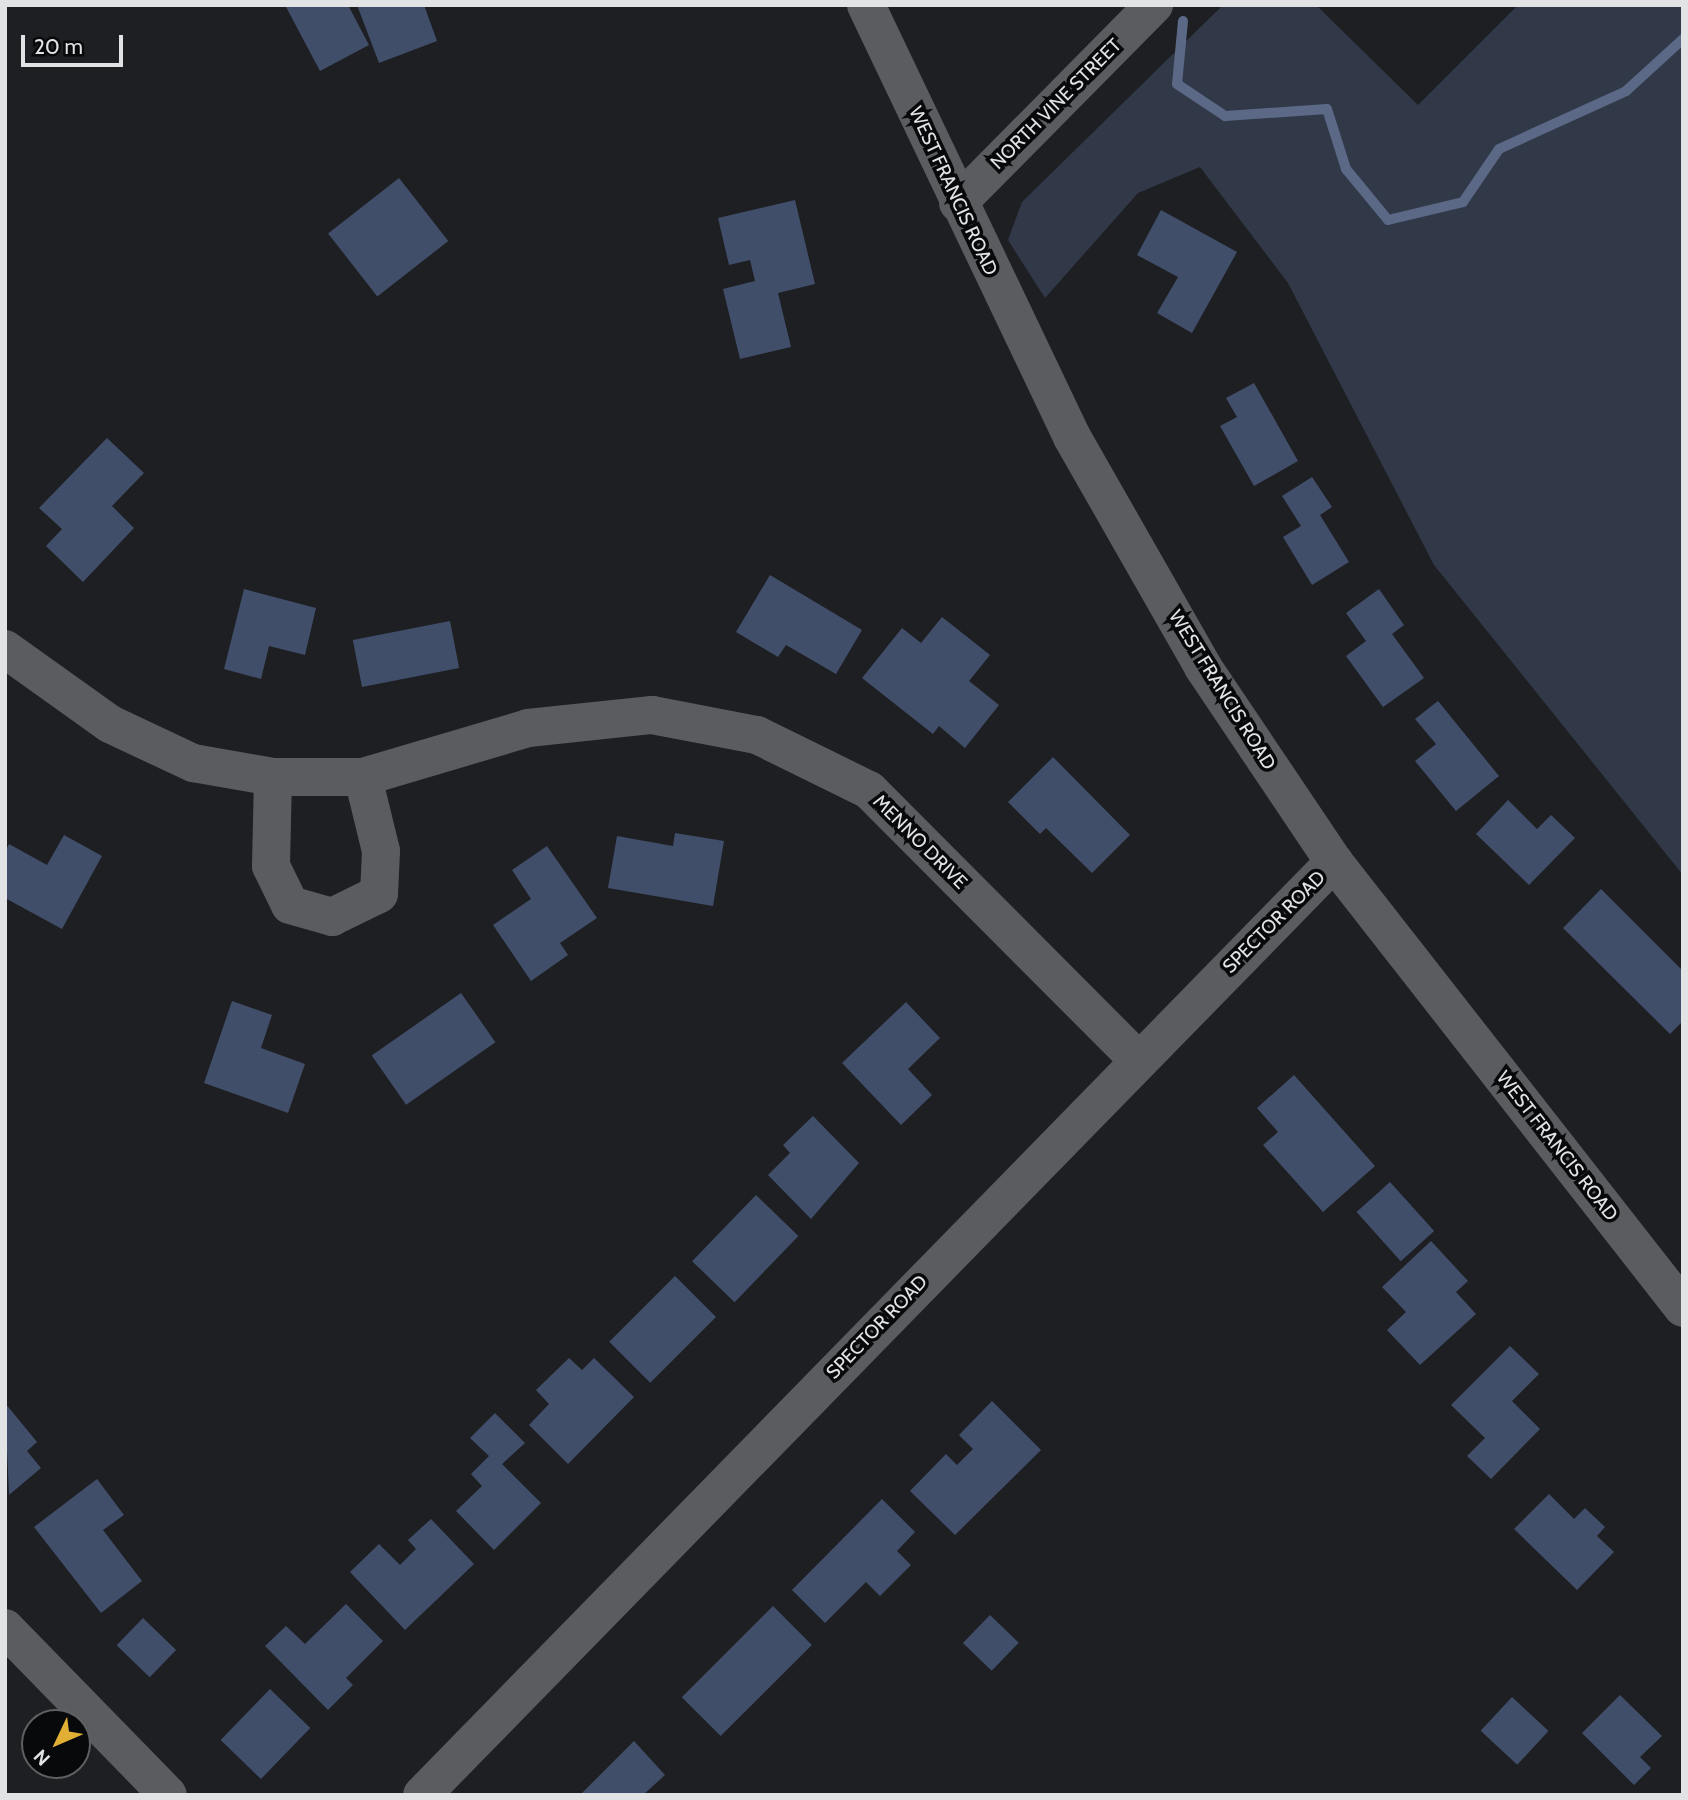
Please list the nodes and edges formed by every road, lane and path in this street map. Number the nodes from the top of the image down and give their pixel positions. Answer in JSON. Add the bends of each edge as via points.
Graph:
{"nodes":[{"id":1,"x":866,"y":5,"type":"edge"},
{"id":2,"x":1154,"y":5,"type":"edge"},
{"id":3,"x":958,"y":203,"type":"junction"},
{"id":4,"x":5,"y":649,"type":"edge"},
{"id":5,"x":273,"y":777,"type":"junction"},
{"id":6,"x":363,"y":777,"type":"junction"},
{"id":7,"x":1334,"y":862,"type":"junction"},
{"id":8,"x":1137,"y":1059,"type":"junction"},
{"id":9,"x":1683,"y":1308,"type":"edge"},
{"id":10,"x":5,"y":1628,"type":"edge"},
{"id":11,"x":167,"y":1795,"type":"edge"},
{"id":12,"x":422,"y":1795,"type":"edge"}],
"edges":[{"from":1,"to":3,"type":"street","name":"WEST FRANCIS ROAD"},
{"from":2,"to":3,"type":"street","name":"NORTH VINE STREET"},
{"from":3,"to":7,"type":"street","name":"WEST FRANCIS ROAD","via":[[1086,462],[1203,667]]},
{"from":4,"to":5,"type":"street","name":"MENNO DRIVE","via":[[110,724],[193,763]]},
{"from":5,"to":6,"type":"street","name":"MENNO DRIVE"},
{"from":5,"to":6,"type":"street","via":[[271,866],[290,905],[332,916],[379,894],[381,851]]},
{"from":6,"to":8,"type":"street","name":"MENNO DRIVE","via":[[528,728],[652,715],[757,736],[869,790]]},
{"from":7,"to":8,"type":"street","name":"SPECTOR ROAD"},
{"from":7,"to":9,"type":"street","name":"WEST FRANCIS ROAD"},
{"from":8,"to":12,"type":"street","name":"SPECTOR ROAD"},
{"from":10,"to":11,"type":"street"}]}
